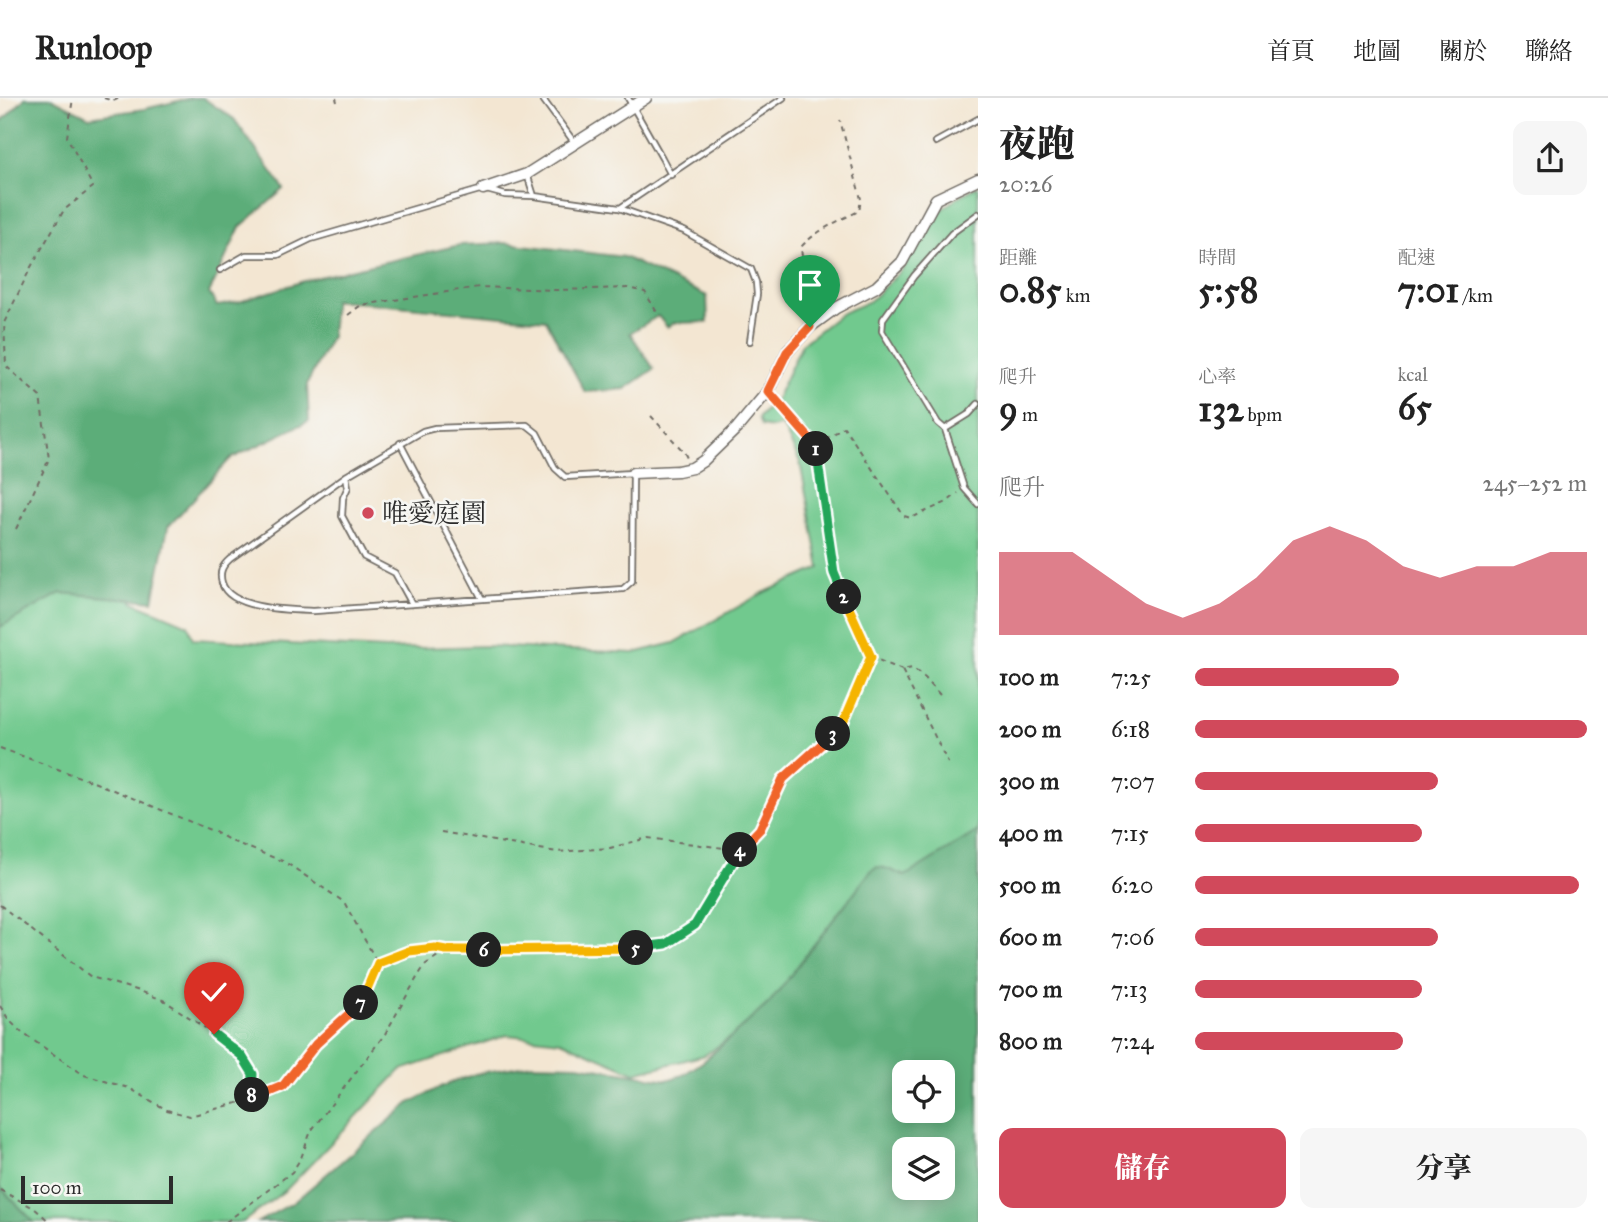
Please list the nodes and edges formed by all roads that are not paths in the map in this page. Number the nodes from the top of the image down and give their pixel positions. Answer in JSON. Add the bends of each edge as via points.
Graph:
{"nodes":[{"id":1,"x":542,"y":98,"type":"edge"},
{"id":2,"x":646,"y":98,"type":"edge"},
{"id":3,"x":783,"y":98,"type":"edge"},
{"id":4,"x":630,"y":102,"type":"edge"},
{"id":5,"x":978,"y":119,"type":"edge"},
{"id":6,"x":936,"y":142,"type":"dead end"},
{"id":7,"x":575,"y":143,"type":"junction"},
{"id":8,"x":527,"y":174,"type":"junction"},
{"id":9,"x":671,"y":175,"type":"junction"},
{"id":10,"x":978,"y":179,"type":"edge"},
{"id":11,"x":483,"y":189,"type":"junction"},
{"id":12,"x":534,"y":196,"type":"junction"},
{"id":13,"x":619,"y":208,"type":"junction"},
{"id":14,"x":978,"y":214,"type":"edge"},
{"id":15,"x":220,"y":270,"type":"dead end"},
{"id":16,"x":750,"y":341,"type":"dead end"},
{"id":17,"x":978,"y":404,"type":"edge"},
{"id":18,"x":945,"y":429,"type":"junction"},
{"id":19,"x":400,"y":443,"type":"junction"},
{"id":20,"x":633,"y":473,"type":"junction"},
{"id":21,"x":346,"y":476,"type":"junction"},
{"id":22,"x":978,"y":504,"type":"edge"},
{"id":23,"x":482,"y":599,"type":"junction"},
{"id":24,"x":412,"y":604,"type":"junction"}],
"edges":[{"from":1,"to":7,"type":"lane"},
{"from":2,"to":4,"type":"street"},
{"from":3,"to":9,"type":"lane"},
{"from":4,"to":7,"type":"street"},
{"from":4,"to":9,"type":"lane"},
{"from":5,"to":6,"type":"lane"},
{"from":7,"to":8,"type":"street"},
{"from":8,"to":11,"type":"street"},
{"from":8,"to":12,"type":"lane"},
{"from":9,"to":13,"type":"lane"},
{"from":10,"to":20,"type":"street","via":[[936,198],[902,262],[876,287],[810,327],[787,352],[768,391],[716,450],[692,468]]},
{"from":11,"to":12,"type":"lane"},
{"from":11,"to":15,"type":"lane","via":[[311,239],[278,255],[246,255]]},
{"from":12,"to":13,"type":"lane"},
{"from":13,"to":16,"type":"lane","via":[[684,231],[751,268],[757,294]]},
{"from":14,"to":18,"type":"lane","via":[[952,233],[883,319],[882,331]]},
{"from":17,"to":18,"type":"lane"},
{"from":18,"to":22,"type":"lane","via":[[964,488]]},
{"from":19,"to":20,"type":"lane","via":[[435,428],[527,425],[565,477]]},
{"from":19,"to":21,"type":"lane"},
{"from":19,"to":23,"type":"lane"},
{"from":20,"to":23,"type":"lane","via":[[632,582],[623,589]]},
{"from":21,"to":24,"type":"lane","via":[[342,516],[364,557],[395,573]]},
{"from":21,"to":24,"type":"lane","via":[[230,559],[220,574],[224,588],[250,604],[282,609]]},
{"from":23,"to":24,"type":"lane"}]}
